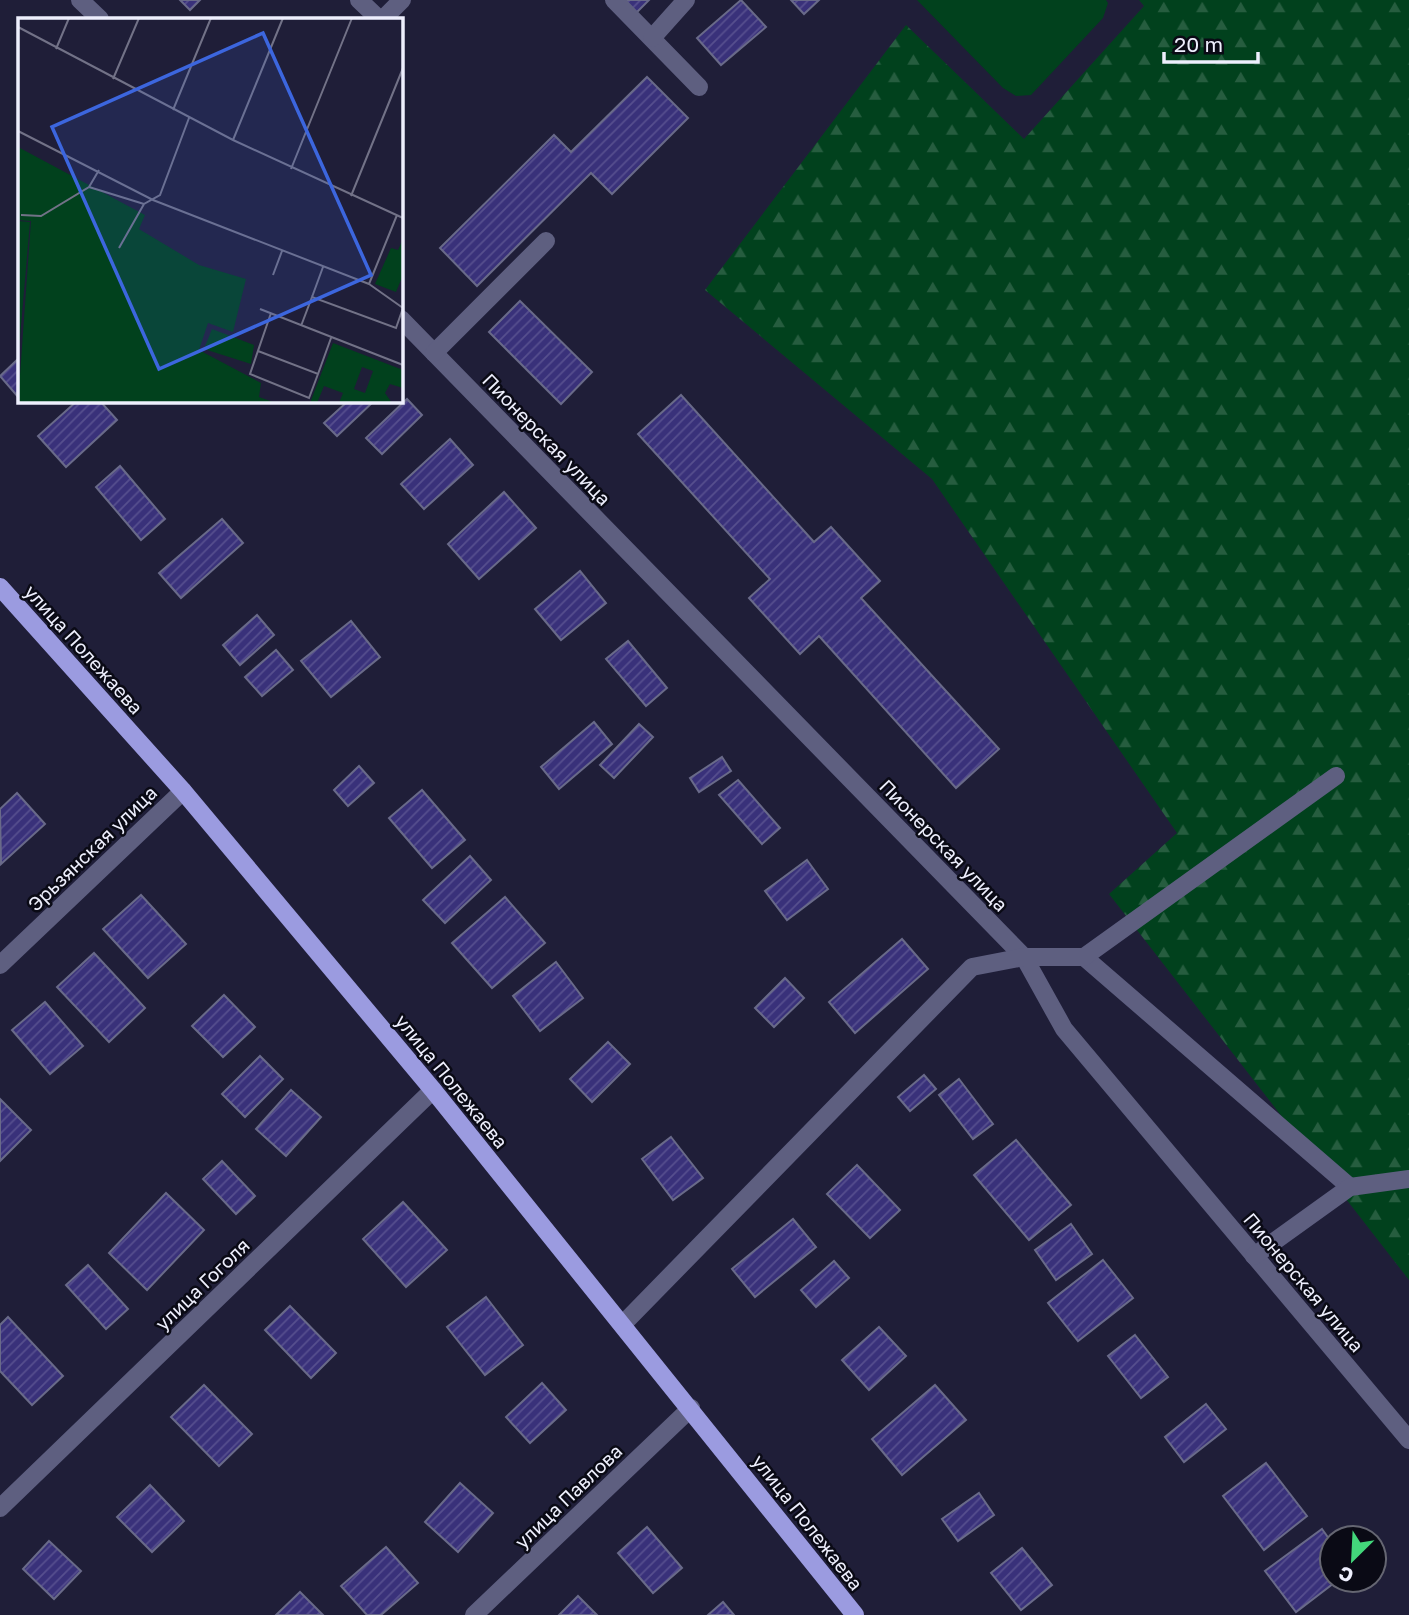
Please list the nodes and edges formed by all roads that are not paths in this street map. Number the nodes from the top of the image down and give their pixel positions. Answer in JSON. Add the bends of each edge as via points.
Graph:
{"nodes":[{"id":1,"x":80,"y":0,"type":"edge"},
{"id":2,"x":359,"y":0,"type":"edge"},
{"id":3,"x":402,"y":0,"type":"edge"},
{"id":4,"x":614,"y":0,"type":"edge"},
{"id":5,"x":686,"y":0,"type":"edge"},
{"id":6,"x":99,"y":18,"type":"edge"},
{"id":7,"x":380,"y":18,"type":"edge"},
{"id":8,"x":382,"y":18,"type":"edge"},
{"id":9,"x":652,"y":38,"type":"junction"},
{"id":10,"x":699,"y":87,"type":"dead end"},
{"id":11,"x":546,"y":241,"type":"dead end"},
{"id":12,"x":402,"y":320,"type":"edge"},
{"id":13,"x":434,"y":353,"type":"junction"},
{"id":14,"x":0,"y":587,"type":"edge"},
{"id":15,"x":1335,"y":776,"type":"dead end"},
{"id":16,"x":183,"y":791,"type":"junction"},
{"id":17,"x":1024,"y":957,"type":"junction"},
{"id":18,"x":1084,"y":957,"type":"junction"},
{"id":19,"x":0,"y":965,"type":"edge"},
{"id":20,"x":433,"y":1090,"type":"junction"},
{"id":21,"x":1409,"y":1179,"type":"edge"},
{"id":22,"x":1350,"y":1187,"type":"junction"},
{"id":23,"x":1254,"y":1256,"type":"junction"},
{"id":24,"x":623,"y":1324,"type":"junction"},
{"id":25,"x":691,"y":1408,"type":"junction"},
{"id":26,"x":1409,"y":1440,"type":"edge"},
{"id":27,"x":0,"y":1508,"type":"edge"},
{"id":28,"x":474,"y":1615,"type":"edge"},
{"id":29,"x":855,"y":1615,"type":"edge"}],
"edges":[{"from":1,"to":6,"type":"street"},
{"from":2,"to":7,"type":"street"},
{"from":3,"to":8,"type":"street"},
{"from":4,"to":9,"type":"street"},
{"from":5,"to":9,"type":"street"},
{"from":9,"to":10,"type":"street"},
{"from":11,"to":13,"type":"street"},
{"from":12,"to":13,"type":"street","name":"Пионерская улица"},
{"from":13,"to":17,"type":"street","name":"Пионерская улица"},
{"from":14,"to":16,"type":"main road","name":"улица Полежаева"},
{"from":15,"to":18,"type":"street"},
{"from":16,"to":19,"type":"street","name":"Эрьзянская улица"},
{"from":16,"to":20,"type":"main road","name":"улица Полежаева"},
{"from":17,"to":18,"type":"street"},
{"from":17,"to":23,"type":"street","name":"Пионерская улица","via":[[1064,1029]]},
{"from":17,"to":24,"type":"street","via":[[972,967]]},
{"from":18,"to":22,"type":"street"},
{"from":20,"to":24,"type":"main road","name":"улица Полежаева"},
{"from":20,"to":27,"type":"street","name":"улица Гоголя"},
{"from":21,"to":22,"type":"street"},
{"from":22,"to":23,"type":"street"},
{"from":23,"to":26,"type":"street","name":"Пионерская улица"},
{"from":24,"to":25,"type":"main road","name":"улица Полежаева"},
{"from":25,"to":28,"type":"street","name":"улица Павлова"},
{"from":25,"to":29,"type":"main road","name":"улица Полежаева"}]}
